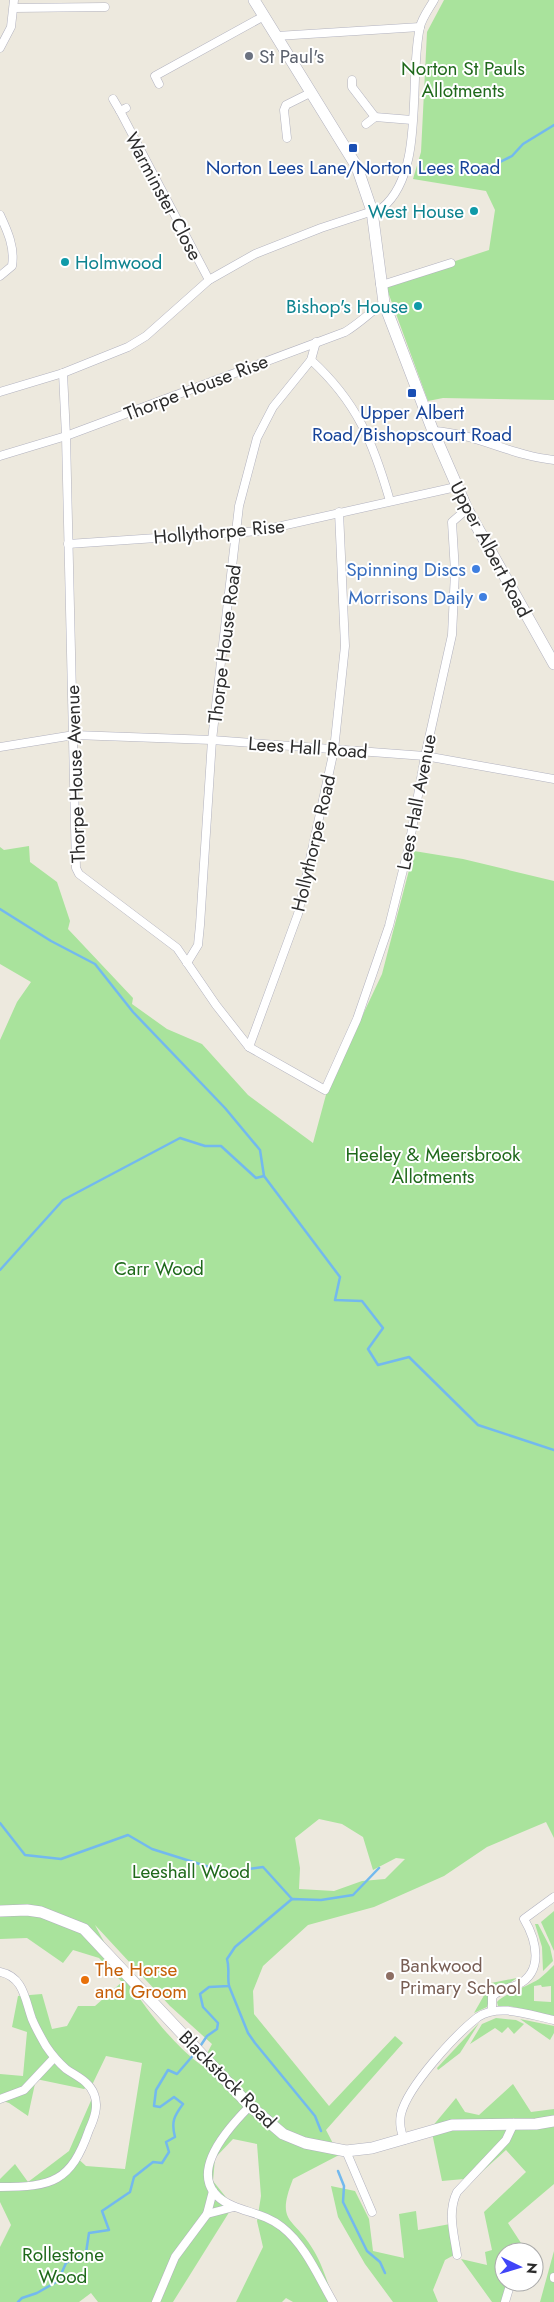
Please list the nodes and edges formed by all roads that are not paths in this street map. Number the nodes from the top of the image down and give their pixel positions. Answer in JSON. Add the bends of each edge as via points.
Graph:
{"nodes":[{"id":1,"x":254,"y":0,"type":"edge"},
{"id":2,"x":434,"y":0,"type":"edge"},
{"id":3,"x":14,"y":4,"type":"edge"},
{"id":4,"x":105,"y":7,"type":"dead end"},
{"id":5,"x":264,"y":16,"type":"junction"},
{"id":6,"x":420,"y":28,"type":"junction"},
{"id":7,"x":277,"y":36,"type":"junction"},
{"id":8,"x":0,"y":48,"type":"edge"},
{"id":9,"x":352,"y":80,"type":"dead end"},
{"id":10,"x":159,"y":84,"type":"dead end"},
{"id":11,"x":310,"y":93,"type":"junction"},
{"id":12,"x":113,"y":99,"type":"dead end"},
{"id":13,"x":375,"y":117,"type":"junction"},
{"id":14,"x":412,"y":120,"type":"junction"},
{"id":15,"x":366,"y":124,"type":"dead end"},
{"id":16,"x":287,"y":138,"type":"dead end"},
{"id":17,"x":372,"y":212,"type":"junction"},
{"id":18,"x":0,"y":215,"type":"edge"},
{"id":19,"x":451,"y":263,"type":"dead end"},
{"id":20,"x":0,"y":276,"type":"edge"},
{"id":21,"x":209,"y":280,"type":"junction"},
{"id":22,"x":380,"y":284,"type":"junction"},
{"id":23,"x":384,"y":303,"type":"junction"},
{"id":24,"x":316,"y":342,"type":"junction"},
{"id":25,"x":311,"y":360,"type":"junction"},
{"id":26,"x":63,"y":373,"type":"junction"},
{"id":27,"x":0,"y":392,"type":"edge"},
{"id":28,"x":433,"y":431,"type":"junction"},
{"id":29,"x":66,"y":436,"type":"junction"},
{"id":30,"x":0,"y":456,"type":"edge"},
{"id":31,"x":554,"y":460,"type":"edge"},
{"id":32,"x":456,"y":487,"type":"junction"},
{"id":33,"x":390,"y":500,"type":"junction"},
{"id":34,"x":467,"y":509,"type":"junction"},
{"id":35,"x":339,"y":512,"type":"junction"},
{"id":36,"x":238,"y":531,"type":"junction"},
{"id":37,"x":68,"y":544,"type":"junction"},
{"id":38,"x":554,"y":664,"type":"edge"},
{"id":39,"x":74,"y":735,"type":"junction"},
{"id":40,"x":212,"y":740,"type":"junction"},
{"id":41,"x":0,"y":747,"type":"edge"},
{"id":42,"x":334,"y":750,"type":"junction"},
{"id":43,"x":425,"y":756,"type":"junction"},
{"id":44,"x":554,"y":779,"type":"edge"},
{"id":45,"x":187,"y":963,"type":"junction"},
{"id":46,"x":249,"y":1047,"type":"junction"},
{"id":47,"x":325,"y":1090,"type":"joint"},
{"id":48,"x":554,"y":1897,"type":"edge"},
{"id":49,"x":0,"y":1912,"type":"edge"},
{"id":50,"x":0,"y":1972,"type":"edge"},
{"id":51,"x":492,"y":2010,"type":"junction"},
{"id":52,"x":554,"y":2020,"type":"edge"},
{"id":53,"x":54,"y":2058,"type":"junction"},
{"id":54,"x":0,"y":2099,"type":"edge"},
{"id":55,"x":250,"y":2106,"type":"junction"},
{"id":56,"x":554,"y":2121,"type":"edge"},
{"id":57,"x":514,"y":2123,"type":"junction"},
{"id":58,"x":404,"y":2140,"type":"junction"},
{"id":59,"x":346,"y":2151,"type":"junction"},
{"id":60,"x":0,"y":2187,"type":"edge"},
{"id":61,"x":212,"y":2191,"type":"junction"},
{"id":62,"x":234,"y":2207,"type":"junction"},
{"id":63,"x":372,"y":2212,"type":"dead end"},
{"id":64,"x":207,"y":2214,"type":"junction"},
{"id":65,"x":457,"y":2255,"type":"dead end"},
{"id":66,"x":156,"y":2302,"type":"edge"},
{"id":67,"x":333,"y":2302,"type":"edge"}],
"edges":[{"from":1,"to":5,"type":"street","name":"Upper Albert Road"},
{"from":2,"to":6,"type":"street"},
{"from":3,"to":4,"type":"street"},
{"from":3,"to":8,"type":"street","via":[[11,26]]},
{"from":5,"to":7,"type":"street","name":"Upper Albert Road"},
{"from":5,"to":10,"type":"street","via":[[155,76]]},
{"from":6,"to":7,"type":"street"},
{"from":6,"to":14,"type":"street"},
{"from":7,"to":11,"type":"street","name":"Upper Albert Road"},
{"from":9,"to":13,"type":"street","via":[[352,87]]},
{"from":11,"to":16,"type":"street","via":[[286,105]]},
{"from":11,"to":17,"type":"street","name":"Upper Albert Road","via":[[357,167]]},
{"from":12,"to":21,"type":"street","name":"Warminster Close","via":[[123,110]]},
{"from":13,"to":14,"type":"street"},
{"from":13,"to":15,"type":"street"},
{"from":14,"to":17,"type":"street","via":[[410,154],[401,184],[389,202]]},
{"from":17,"to":21,"type":"street","via":[[254,254]]},
{"from":17,"to":22,"type":"street","name":"Upper Albert Road"},
{"from":18,"to":20,"type":"street","via":[[9,233],[14,256],[12,266]]},
{"from":19,"to":22,"type":"street"},
{"from":21,"to":26,"type":"street","via":[[140,340]]},
{"from":22,"to":23,"type":"street","name":"Upper Albert Road"},
{"from":23,"to":24,"type":"street","name":"Thorpe House Rise","via":[[345,332]]},
{"from":23,"to":28,"type":"street","name":"Upper Albert Road"},
{"from":24,"to":25,"type":"street","name":"Thorpe House Road"},
{"from":24,"to":29,"type":"street","name":"Thorpe House Rise"},
{"from":25,"to":33,"type":"street","via":[[333,380],[353,406],[379,462]]},
{"from":25,"to":36,"type":"street","name":"Thorpe House Road","via":[[273,407],[257,438],[239,506]]},
{"from":26,"to":27,"type":"street"},
{"from":26,"to":29,"type":"street","name":"Thorpe House Avenue"},
{"from":28,"to":31,"type":"street","via":[[449,432],[514,453]]},
{"from":28,"to":32,"type":"street","name":"Upper Albert Road"},
{"from":29,"to":30,"type":"street","name":"Thorpe House Rise"},
{"from":29,"to":37,"type":"street","name":"Thorpe House Avenue"},
{"from":32,"to":33,"type":"street","name":"Hollythorpe Rise"},
{"from":32,"to":34,"type":"street","name":"Upper Albert Road"},
{"from":33,"to":35,"type":"street","name":"Hollythorpe Rise"},
{"from":34,"to":38,"type":"street","name":"Upper Albert Road"},
{"from":34,"to":43,"type":"street","name":"Lees Hall Avenue","via":[[452,522],[455,572],[452,635]]},
{"from":35,"to":36,"type":"street","name":"Hollythorpe Rise","via":[[294,525]]},
{"from":35,"to":42,"type":"street","name":"Hollythorpe Road","via":[[345,646]]},
{"from":36,"to":37,"type":"street","name":"Hollythorpe Rise"},
{"from":36,"to":40,"type":"street","name":"Thorpe House Road"},
{"from":37,"to":39,"type":"street","name":"Thorpe House Avenue"},
{"from":39,"to":40,"type":"street","name":"Lees Hall Road"},
{"from":39,"to":41,"type":"street","name":"Lees Hall Road"},
{"from":39,"to":45,"type":"street","name":"Thorpe House Avenue","via":[[76,868],[79,874],[177,948]]},
{"from":40,"to":42,"type":"street","name":"Lees Hall Road"},
{"from":40,"to":45,"type":"street","name":"Thorpe House Road","via":[[198,945]]},
{"from":42,"to":43,"type":"street","name":"Lees Hall Road"},
{"from":42,"to":46,"type":"street","name":"Hollythorpe Road","via":[[298,914]]},
{"from":43,"to":44,"type":"street","name":"Lees Hall Road"},
{"from":43,"to":47,"type":"street","name":"Lees Hall Avenue","via":[[390,926],[357,1019]]},
{"from":45,"to":46,"type":"street","name":"Thorpe House Avenue"},
{"from":46,"to":47,"type":"street","name":"Thorpe House Avenue"},
{"from":48,"to":51,"type":"street","via":[[524,1919],[535,1943],[535,1965],[530,1975],[516,1985],[496,1992],[492,1997]]},
{"from":49,"to":55,"type":"street","name":"Blackstock Road","via":[[42,1912],[84,1929]]},
{"from":50,"to":53,"type":"street","via":[[19,1984],[39,2034]]},
{"from":51,"to":52,"type":"street"},
{"from":51,"to":58,"type":"street","via":[[468,2025],[432,2064],[400,2118]]},
{"from":53,"to":54,"type":"street","via":[[24,2090]]},
{"from":53,"to":60,"type":"street","via":[[88,2083],[95,2094],[96,2111],[82,2151],[64,2174],[44,2184]]},
{"from":55,"to":59,"type":"street","name":"Blackstock Road","via":[[283,2134],[326,2149]]},
{"from":55,"to":61,"type":"street","via":[[228,2128],[210,2157]]},
{"from":56,"to":57,"type":"street","name":"Blackstock Road"},
{"from":57,"to":58,"type":"street","name":"Blackstock Road","via":[[452,2125]]},
{"from":57,"to":65,"type":"street","via":[[506,2140],[453,2200],[451,2212]]},
{"from":58,"to":59,"type":"street","name":"Blackstock Road"},
{"from":59,"to":63,"type":"street"},
{"from":61,"to":62,"type":"street"},
{"from":61,"to":64,"type":"street"},
{"from":62,"to":64,"type":"street"},
{"from":62,"to":67,"type":"street","via":[[268,2218],[294,2238]]},
{"from":64,"to":66,"type":"street","via":[[175,2257]]}]}
